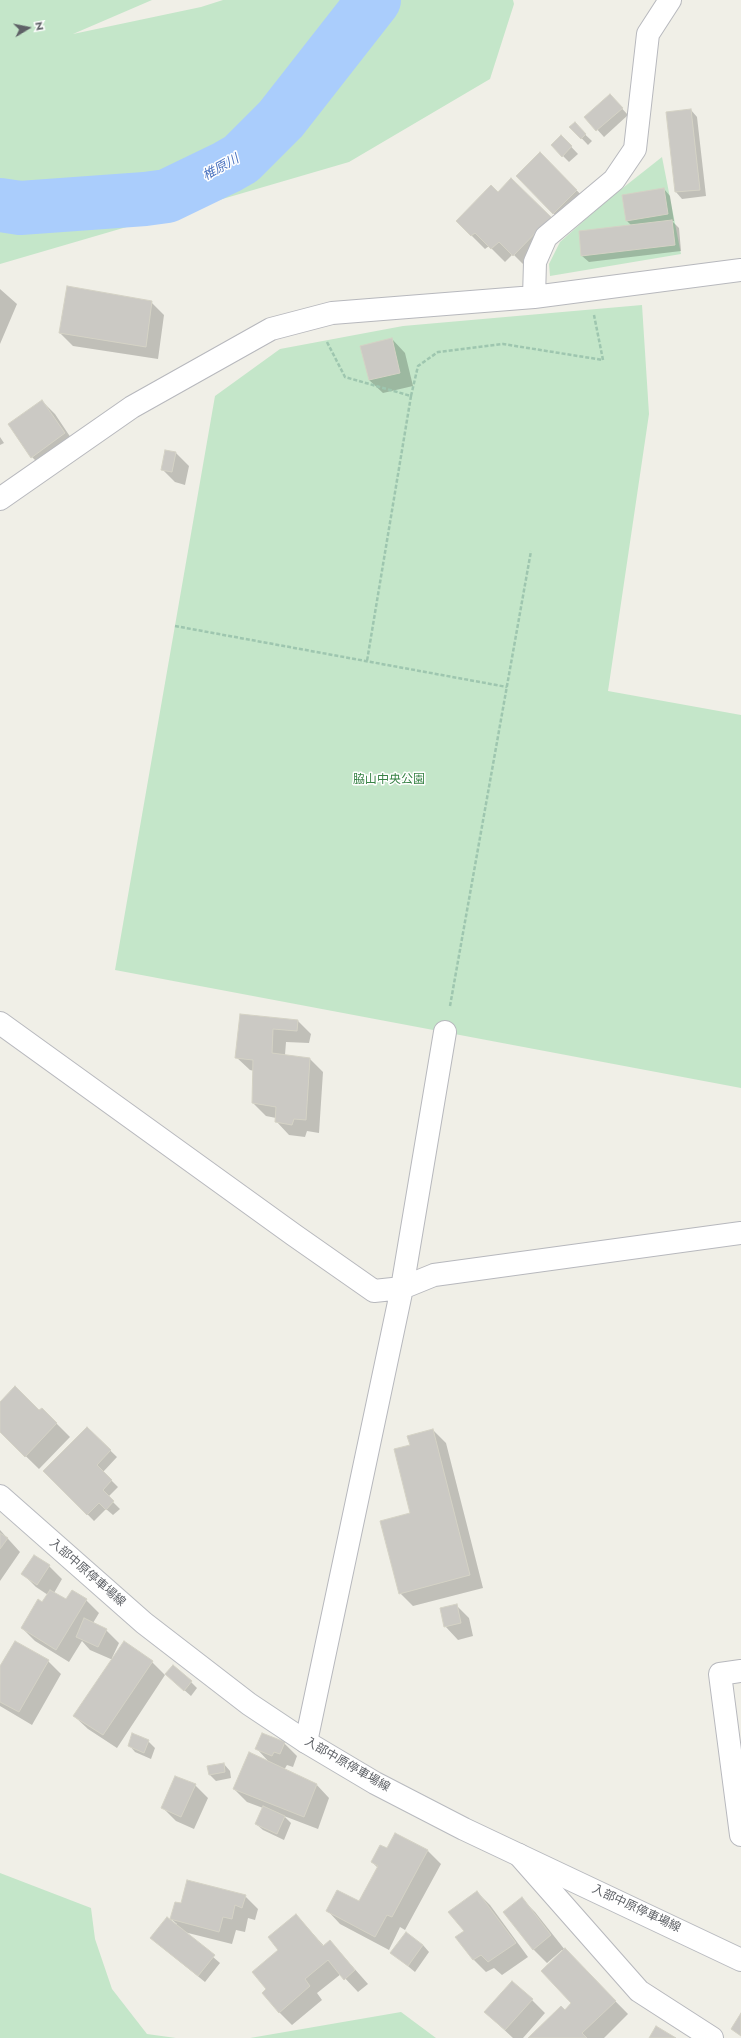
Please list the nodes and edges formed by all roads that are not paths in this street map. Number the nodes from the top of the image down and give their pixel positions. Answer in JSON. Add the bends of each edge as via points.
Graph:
{"nodes":[{"id":1,"x":670,"y":0,"type":"edge"},
{"id":2,"x":741,"y":270,"type":"edge"},
{"id":3,"x":534,"y":297,"type":"junction"},
{"id":4,"x":0,"y":499,"type":"edge"},
{"id":5,"x":0,"y":1023,"type":"edge"},
{"id":6,"x":445,"y":1032,"type":"road end"},
{"id":7,"x":741,"y":1234,"type":"edge"},
{"id":8,"x":402,"y":1288,"type":"junction"},
{"id":9,"x":0,"y":1496,"type":"edge"},
{"id":10,"x":741,"y":1671,"type":"edge"},
{"id":11,"x":306,"y":1742,"type":"junction"},
{"id":12,"x":741,"y":1835,"type":"edge"},
{"id":13,"x":519,"y":1854,"type":"junction"},
{"id":14,"x":740,"y":1958,"type":"edge"},
{"id":15,"x":712,"y":2038,"type":"edge"}],
"edges":[{"from":1,"to":3,"type":"street","via":[[648,34],[634,149],[614,180],[546,237],[535,262]]},
{"from":2,"to":3,"type":"street"},
{"from":3,"to":4,"type":"street","via":[[332,313],[271,329],[132,407]]},
{"from":5,"to":8,"type":"street","via":[[374,1291]]},
{"from":6,"to":8,"type":"street"},
{"from":7,"to":8,"type":"street","via":[[434,1275]]},
{"from":8,"to":11,"type":"street"},
{"from":9,"to":11,"type":"street","name":"入部中原停車場線","via":[[144,1623],[248,1704]]},
{"from":10,"to":12,"type":"street","via":[[720,1674]]},
{"from":11,"to":13,"type":"street","name":"入部中原停車場線","via":[[382,1787]]},
{"from":13,"to":14,"type":"street","name":"入部中原停車場線"},
{"from":13,"to":15,"type":"street","via":[[639,1990]]}]}
